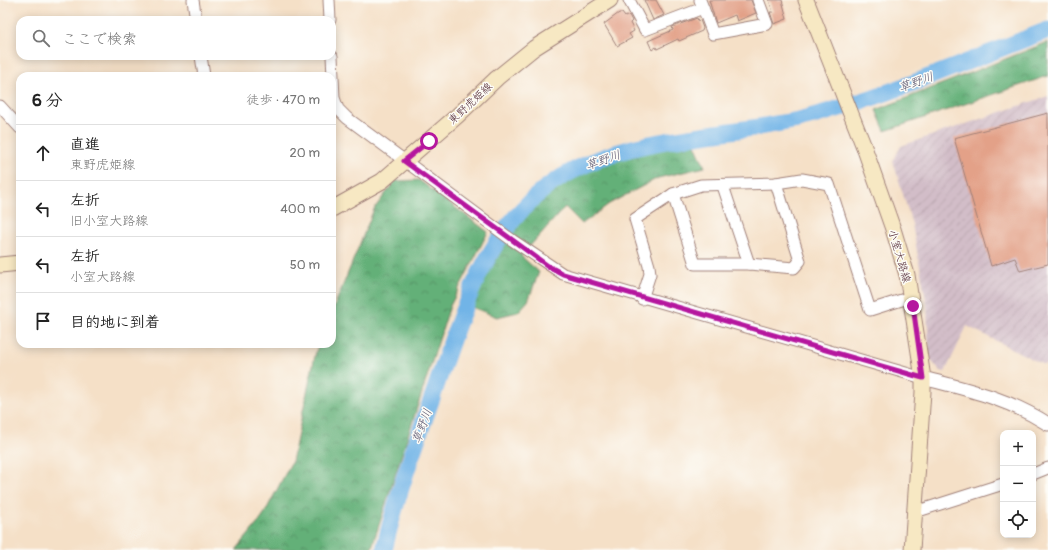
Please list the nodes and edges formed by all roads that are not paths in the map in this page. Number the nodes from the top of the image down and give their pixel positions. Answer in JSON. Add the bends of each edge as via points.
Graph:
{"nodes":[{"id":1,"x":193,"y":0,"type":"edge"},
{"id":2,"x":329,"y":0,"type":"edge"},
{"id":3,"x":610,"y":0,"type":"edge"},
{"id":4,"x":628,"y":0,"type":"edge"},
{"id":5,"x":758,"y":0,"type":"edge"},
{"id":6,"x":806,"y":0,"type":"edge"},
{"id":7,"x":702,"y":4,"type":"edge"},
{"id":8,"x":195,"y":16,"type":"edge"},
{"id":9,"x":330,"y":16,"type":"edge"},
{"id":10,"x":202,"y":60,"type":"edge"},
{"id":11,"x":332,"y":60,"type":"edge"},
{"id":12,"x":203,"y":72,"type":"edge"},
{"id":13,"x":333,"y":72,"type":"edge"},
{"id":14,"x":0,"y":106,"type":"edge"},
{"id":15,"x":336,"y":111,"type":"edge"},
{"id":16,"x":16,"y":124,"type":"edge"},
{"id":17,"x":410,"y":165,"type":"junction"},
{"id":18,"x":776,"y":183,"type":"junction"},
{"id":19,"x":724,"y":186,"type":"junction"},
{"id":20,"x":673,"y":194,"type":"junction"},
{"id":21,"x":336,"y":207,"type":"edge"},
{"id":22,"x":16,"y":263,"type":"edge"},
{"id":23,"x":749,"y":264,"type":"junction"},
{"id":24,"x":0,"y":265,"type":"edge"},
{"id":25,"x":911,"y":297,"type":"junction"},
{"id":26,"x":642,"y":299,"type":"junction"},
{"id":27,"x":923,"y":378,"type":"junction"},
{"id":28,"x":1048,"y":424,"type":"edge"},
{"id":29,"x":1048,"y":468,"type":"edge"},
{"id":30,"x":1036,"y":473,"type":"edge"},
{"id":31,"x":1000,"y":485,"type":"edge"},
{"id":32,"x":915,"y":512,"type":"junction"},
{"id":33,"x":912,"y":550,"type":"edge"}],
"edges":[{"from":1,"to":8,"type":"street"},
{"from":2,"to":9,"type":"street"},
{"from":3,"to":17,"type":"main road","name":"東野虎姫線","via":[[534,48],[497,78]]},
{"from":4,"to":7,"type":"street","via":[[645,30]]},
{"from":5,"to":7,"type":"street","via":[[766,24],[713,34]]},
{"from":6,"to":25,"type":"main road","name":"小室大路線","via":[[893,229]]},
{"from":10,"to":12,"type":"street"},
{"from":11,"to":13,"type":"street"},
{"from":14,"to":16,"type":"street"},
{"from":15,"to":17,"type":"street"},
{"from":17,"to":21,"type":"main road","name":"東野虎姫線"},
{"from":17,"to":26,"type":"street","via":[[548,266],[563,274]]},
{"from":18,"to":19,"type":"street"},
{"from":18,"to":23,"type":"street","via":[[800,261],[794,268]]},
{"from":18,"to":25,"type":"street","via":[[802,179],[829,184],[870,310]]},
{"from":19,"to":20,"type":"street","via":[[701,185]]},
{"from":19,"to":23,"type":"street"},
{"from":20,"to":23,"type":"street","via":[[695,264]]},
{"from":20,"to":26,"type":"street","via":[[635,219],[650,266]]},
{"from":22,"to":24,"type":"main road"},
{"from":25,"to":27,"type":"main road","name":"小室大路線"},
{"from":26,"to":27,"type":"street"},
{"from":27,"to":28,"type":"street","via":[[986,394],[1028,411]]},
{"from":27,"to":32,"type":"main road","name":"小室大路線"},
{"from":29,"to":30,"type":"street"},
{"from":31,"to":32,"type":"street"},
{"from":32,"to":33,"type":"main road","name":"小室大路線"}]}
